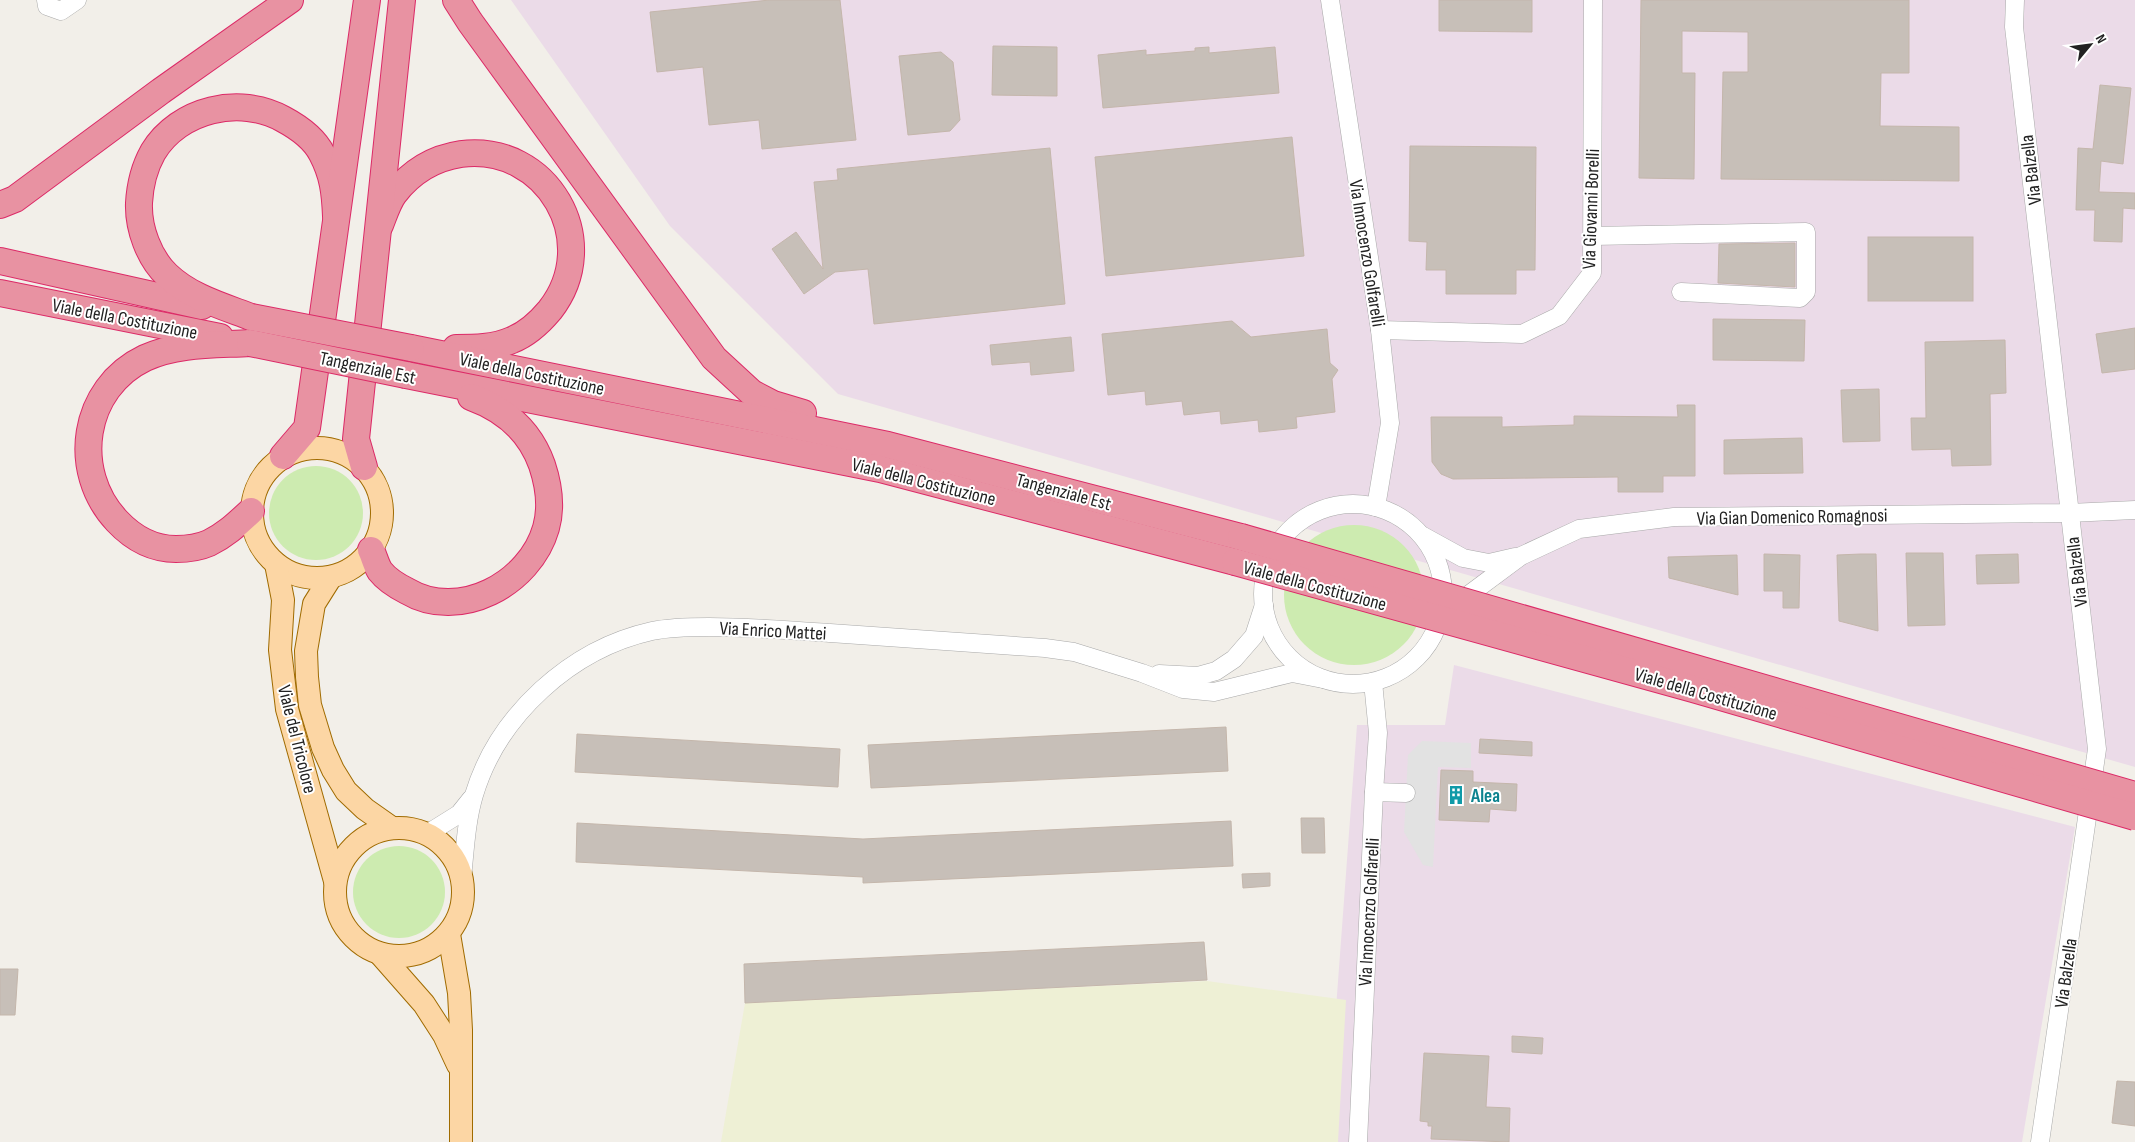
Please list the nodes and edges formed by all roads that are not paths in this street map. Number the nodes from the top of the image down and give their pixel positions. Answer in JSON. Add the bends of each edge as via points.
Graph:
{"nodes":[{"id":1,"x":46,"y":0,"type":"edge"},
{"id":2,"x":77,"y":0,"type":"edge"},
{"id":3,"x":290,"y":0,"type":"edge"},
{"id":4,"x":367,"y":0,"type":"edge"},
{"id":5,"x":402,"y":0,"type":"edge"},
{"id":6,"x":456,"y":0,"type":"edge"},
{"id":7,"x":1330,"y":0,"type":"edge"},
{"id":8,"x":1593,"y":0,"type":"edge"},
{"id":9,"x":2014,"y":0,"type":"edge"},
{"id":10,"x":0,"y":205,"type":"edge"},
{"id":11,"x":336,"y":216,"type":"junction"},
{"id":12,"x":380,"y":225,"type":"junction"},
{"id":13,"x":1592,"y":236,"type":"junction"},
{"id":14,"x":0,"y":261,"type":"edge"},
{"id":15,"x":1682,"y":292,"type":"dead end"},
{"id":16,"x":0,"y":293,"type":"edge"},
{"id":17,"x":250,"y":330,"type":"junction"},
{"id":18,"x":1380,"y":330,"type":"junction"},
{"id":19,"x":411,"y":348,"type":"junction"},
{"id":20,"x":406,"y":375,"type":"junction"},
{"id":21,"x":486,"y":391,"type":"joint"},
{"id":22,"x":888,"y":445,"type":"junction"},
{"id":23,"x":283,"y":456,"type":"junction"},
{"id":24,"x":364,"y":467,"type":"junction"},
{"id":25,"x":1376,"y":506,"type":"junction"},
{"id":26,"x":251,"y":510,"type":"junction"},
{"id":27,"x":2135,"y":510,"type":"edge"},
{"id":28,"x":2070,"y":513,"type":"junction"},
{"id":29,"x":1423,"y":536,"type":"junction"},
{"id":30,"x":1241,"y":537,"type":"joint"},
{"id":31,"x":371,"y":550,"type":"junction"},
{"id":32,"x":1521,"y":556,"type":"junction"},
{"id":33,"x":276,"y":564,"type":"junction"},
{"id":34,"x":331,"y":577,"type":"junction"},
{"id":35,"x":1264,"y":605,"type":"junction"},
{"id":36,"x":1441,"y":616,"type":"junction"},
{"id":37,"x":1142,"y":673,"type":"junction"},
{"id":38,"x":1323,"y":679,"type":"junction"},
{"id":39,"x":1373,"y":682,"type":"junction"},
{"id":40,"x":1374,"y":792,"type":"junction"},
{"id":41,"x":1406,"y":793,"type":"dead end"},
{"id":42,"x":474,"y":794,"type":"junction"},
{"id":43,"x":2135,"y":795,"type":"edge"},
{"id":44,"x":2135,"y":817,"type":"edge"},
{"id":45,"x":392,"y":828,"type":"junction"},
{"id":46,"x":427,"y":834,"type":"junction"},
{"id":47,"x":462,"y":878,"type":"junction"},
{"id":48,"x":335,"y":881,"type":"junction"},
{"id":49,"x":449,"y":934,"type":"junction"},
{"id":50,"x":380,"y":954,"type":"junction"},
{"id":51,"x":461,"y":1074,"type":"junction"},
{"id":52,"x":462,"y":1142,"type":"edge"},
{"id":53,"x":1358,"y":1142,"type":"edge"},
{"id":54,"x":2040,"y":1142,"type":"edge"}],
"edges":[{"from":1,"to":2,"type":"street","via":[[47,6],[61,11]]},
{"from":3,"to":10,"type":"highway","via":[[14,199]]},
{"from":4,"to":11,"type":"highway"},
{"from":5,"to":12,"type":"highway"},
{"from":6,"to":22,"type":"highway","via":[[714,358],[752,393],[773,404],[854,427]]},
{"from":7,"to":18,"type":"street","name":"Via Innocenzo Golfarelli"},
{"from":8,"to":13,"type":"street","name":"Via Giovanni Borelli"},
{"from":9,"to":28,"type":"street","name":"Via Balzella","via":[[2014,28]]},
{"from":11,"to":17,"type":"highway","via":[[334,183],[321,152],[299,127],[270,112],[237,106],[205,111],[176,127],[153,152],[140,182],[138,216],[147,248],[166,275]]},
{"from":11,"to":23,"type":"highway","via":[[307,428]]},
{"from":12,"to":19,"type":"highway","via":[[393,195],[416,171],[446,156],[478,152],[510,159],[538,176],[559,202],[570,233],[570,266],[560,297],[540,323],[512,340],[480,348]]},
{"from":12,"to":24,"type":"highway","via":[[356,439]]},
{"from":13,"to":15,"type":"street","via":[[1806,232],[1806,292],[1800,298]]},
{"from":13,"to":18,"type":"street","name":"Via Giovanni Borelli","via":[[1592,273],[1559,316],[1522,334]]},
{"from":14,"to":17,"type":"highway"},
{"from":16,"to":17,"type":"highway","name":"Viale della Costituzione"},
{"from":17,"to":19,"type":"highway","bridge":true},
{"from":17,"to":20,"type":"highway","name":"Tangenziale Est","bridge":true},
{"from":17,"to":26,"type":"highway","via":[[166,350],[125,371],[106,390],[95,411],[88,434],[88,460],[95,488],[110,514],[144,542],[165,549],[208,544],[227,533]]},
{"from":18,"to":25,"type":"street","name":"Via Innocenzo Golfarelli","via":[[1390,423]]},
{"from":19,"to":22,"type":"highway","name":"Viale della Costituzione"},
{"from":20,"to":21,"type":"highway","name":"Tangenziale Est"},
{"from":20,"to":31,"type":"highway","via":[[486,402],[526,434],[548,482],[546,529],[535,553],[521,570],[483,596],[461,602],[416,597],[379,570]]},
{"from":21,"to":44,"type":"highway","name":"Viale della Costituzione","bridge":true,"via":[[880,468],[1693,689]]},
{"from":22,"to":30,"type":"highway","name":"Tangenziale Est"},
{"from":23,"to":24,"type":"main road","via":[[304,448],[326,448],[346,454]]},
{"from":23,"to":26,"type":"main road","via":[[267,470],[259,483]]},
{"from":24,"to":31,"type":"main road","via":[[376,486],[382,507],[380,530]]},
{"from":25,"to":29,"type":"street","via":[[1402,518]]},
{"from":25,"to":35,"type":"street","via":[[1326,507],[1304,518],[1285,535],[1271,556],[1264,580]]},
{"from":26,"to":33,"type":"main road","via":[[256,537]]},
{"from":27,"to":28,"type":"street","name":"Via Gian Domenico Romagnosi"},
{"from":28,"to":32,"type":"street","name":"Via Gian Domenico Romagnosi","via":[[1674,517],[1579,529]]},
{"from":28,"to":54,"type":"street","name":"Via Balzella","via":[[2097,749]]},
{"from":29,"to":32,"type":"street","name":"Via Gian Domenico Romagnosi","via":[[1463,558],[1488,563]]},
{"from":29,"to":36,"type":"street","via":[[1437,561],[1443,588]]},
{"from":30,"to":43,"type":"highway","name":"Viale della Costituzione","bridge":true},
{"from":31,"to":34,"type":"main road","via":[[353,567]]},
{"from":32,"to":36,"type":"street","name":"Via Gian Domenico Romagnosi"},
{"from":33,"to":34,"type":"main road","via":[[292,574],[311,578]]},
{"from":33,"to":48,"type":"main road","name":"Viale del Tricolore","via":[[283,600],[280,650],[287,709]]},
{"from":34,"to":45,"type":"main road","name":"Viale del Tricolore","via":[[314,604],[308,642],[310,705],[323,748],[346,790],[365,809]]},
{"from":35,"to":37,"type":"street","name":"Via Enrico Mattei","via":[[1254,636],[1234,659],[1216,671],[1198,676]]},
{"from":35,"to":38,"type":"street","via":[[1270,629],[1283,651],[1301,668]]},
{"from":36,"to":39,"type":"street","name":"Via Enrico Mattei","via":[[1431,639],[1416,659],[1396,673]]},
{"from":37,"to":38,"type":"street","name":"Via Enrico Mattei","via":[[1183,689],[1214,692],[1292,673]]},
{"from":37,"to":42,"type":"street","name":"Via Enrico Mattei","via":[[1074,652],[1045,648],[740,627],[684,627],[653,631],[590,654],[562,671],[515,718],[499,742]]},
{"from":38,"to":39,"type":"street","name":"Via Enrico Mattei","via":[[1356,684]]},
{"from":39,"to":40,"type":"street","name":"Via Innocenzo Golfarelli","via":[[1378,733]]},
{"from":40,"to":41,"type":"street"},
{"from":40,"to":53,"type":"street","name":"Via Innocenzo Golfarelli"},
{"from":42,"to":46,"type":"street","via":[[459,814]]},
{"from":42,"to":47,"type":"street"},
{"from":45,"to":46,"type":"main road","via":[[410,828]]},
{"from":45,"to":48,"type":"main road","via":[[372,833],[354,845],[342,862]]},
{"from":46,"to":47,"type":"main road","via":[[449,852]]},
{"from":47,"to":49,"type":"main road","via":[[464,898],[459,917]]},
{"from":48,"to":50,"type":"main road","via":[[335,900],[340,918],[363,946]]},
{"from":49,"to":50,"type":"main road","via":[[435,946],[417,954],[399,957]]},
{"from":49,"to":51,"type":"main road","via":[[459,993]]},
{"from":50,"to":51,"type":"main road","via":[[424,1004],[444,1035]]},
{"from":51,"to":52,"type":"main road"}]}
